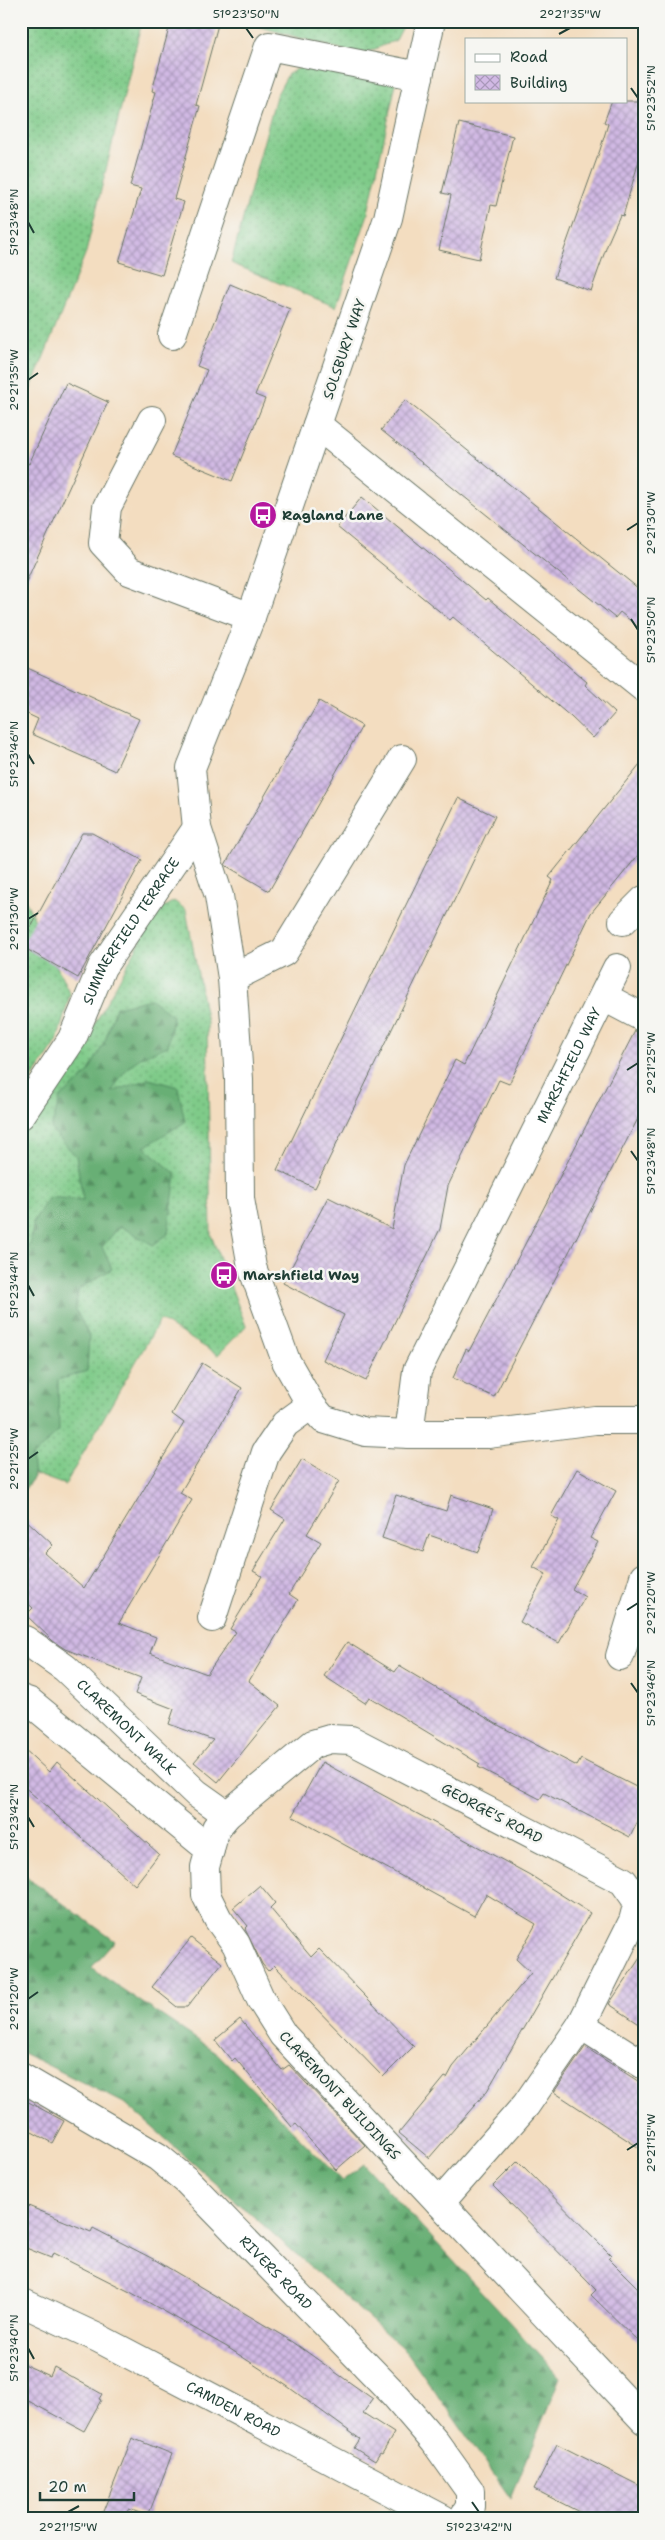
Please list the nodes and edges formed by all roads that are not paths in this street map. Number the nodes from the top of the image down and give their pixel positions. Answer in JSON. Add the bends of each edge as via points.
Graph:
{"nodes":[{"id":1,"x":431,"y":21,"type":"edge"},
{"id":2,"x":419,"y":76,"type":"junction"},
{"id":3,"x":172,"y":335,"type":"dead end"},
{"id":4,"x":152,"y":420,"type":"dead end"},
{"id":5,"x":318,"y":425,"type":"junction"},
{"id":6,"x":251,"y":617,"type":"junction"},
{"id":7,"x":644,"y":688,"type":"edge"},
{"id":8,"x":402,"y":759,"type":"dead end"},
{"id":9,"x":197,"y":828,"type":"junction"},
{"id":10,"x":644,"y":900,"type":"edge"},
{"id":11,"x":623,"y":921,"type":"dead end"},
{"id":12,"x":617,"y":968,"type":"dead end"},
{"id":13,"x":232,"y":978,"type":"junction"},
{"id":14,"x":604,"y":997,"type":"junction"},
{"id":15,"x":642,"y":1017,"type":"dead end"},
{"id":16,"x":21,"y":1115,"type":"edge"},
{"id":17,"x":311,"y":1405,"type":"junction"},
{"id":18,"x":644,"y":1420,"type":"edge"},
{"id":19,"x":408,"y":1434,"type":"junction"},
{"id":20,"x":644,"y":1577,"type":"edge"},
{"id":21,"x":212,"y":1618,"type":"dead end"},
{"id":22,"x":25,"y":1640,"type":"dead end"},
{"id":23,"x":630,"y":1647,"type":"edge"},
{"id":24,"x":21,"y":1699,"type":"edge"},
{"id":25,"x":227,"y":1816,"type":"junction"},
{"id":26,"x":210,"y":1850,"type":"junction"},
{"id":27,"x":581,"y":2025,"type":"junction"},
{"id":28,"x":644,"y":2065,"type":"edge"},
{"id":29,"x":21,"y":2077,"type":"edge"},
{"id":30,"x":440,"y":2203,"type":"junction"},
{"id":31,"x":21,"y":2302,"type":"edge"},
{"id":32,"x":644,"y":2420,"type":"edge"},
{"id":33,"x":414,"y":2512,"type":"edge"},
{"id":34,"x":443,"y":2519,"type":"edge"},
{"id":35,"x":462,"y":2519,"type":"edge"}],
"edges":[{"from":1,"to":2,"type":"street","name":"SOLSBURY WAY"},
{"from":2,"to":3,"type":"street","via":[[269,46]]},
{"from":2,"to":5,"type":"street","name":"SOLSBURY WAY","via":[[388,218]]},
{"from":4,"to":6,"type":"street","via":[[107,506],[103,542],[129,571]]},
{"from":5,"to":6,"type":"street","name":"SOLSBURY WAY"},
{"from":5,"to":7,"type":"street"},
{"from":6,"to":9,"type":"street","name":"SOLSBURY WAY","via":[[191,768]]},
{"from":8,"to":13,"type":"street","via":[[284,952]]},
{"from":9,"to":13,"type":"street","via":[[219,896]]},
{"from":9,"to":16,"type":"street","name":"SUMMERFIELD TERRACE","via":[[102,967],[72,1039]]},
{"from":10,"to":11,"type":"street"},
{"from":12,"to":14,"type":"street","name":"MARSHFIELD WAY"},
{"from":13,"to":17,"type":"street","via":[[239,1079],[240,1199],[252,1267],[286,1361]]},
{"from":14,"to":15,"type":"street","name":"MARSHFIELD WAY"},
{"from":14,"to":19,"type":"street","name":"MARSHFIELD WAY","via":[[418,1371]]},
{"from":17,"to":19,"type":"street","via":[[324,1419],[341,1426],[365,1432]]},
{"from":17,"to":21,"type":"street","via":[[285,1424],[266,1452]]},
{"from":18,"to":19,"type":"street","via":[[595,1420],[488,1434]]},
{"from":20,"to":23,"type":"street"},
{"from":22,"to":25,"type":"street","name":"CLAREMONT WALK","via":[[65,1668],[196,1792]]},
{"from":24,"to":26,"type":"street","via":[[30,1702]]},
{"from":25,"to":26,"type":"street","name":"CLAREMONT BUILDINGS","via":[[216,1828]]},
{"from":25,"to":27,"type":"street","name":"GEORGE'S ROAD","via":[[313,1744],[330,1739],[351,1740],[623,1881],[638,1902],[632,1921]]},
{"from":26,"to":30,"type":"street","name":"CLAREMONT BUILDINGS","via":[[206,1895],[236,1944],[260,2000],[283,2034]]},
{"from":27,"to":28,"type":"street"},
{"from":27,"to":30,"type":"street","via":[[526,2104]]},
{"from":29,"to":35,"type":"street","name":"RIVERS ROAD","via":[[158,2157],[187,2181],[393,2393],[435,2442],[470,2491],[470,2507]]},
{"from":30,"to":32,"type":"street","name":"CLAREMONT BUILDINGS"},
{"from":31,"to":33,"type":"street","name":"CAMDEN ROAD","via":[[100,2339]]},
{"from":33,"to":34,"type":"street","name":"CAMDEN ROAD"}]}
